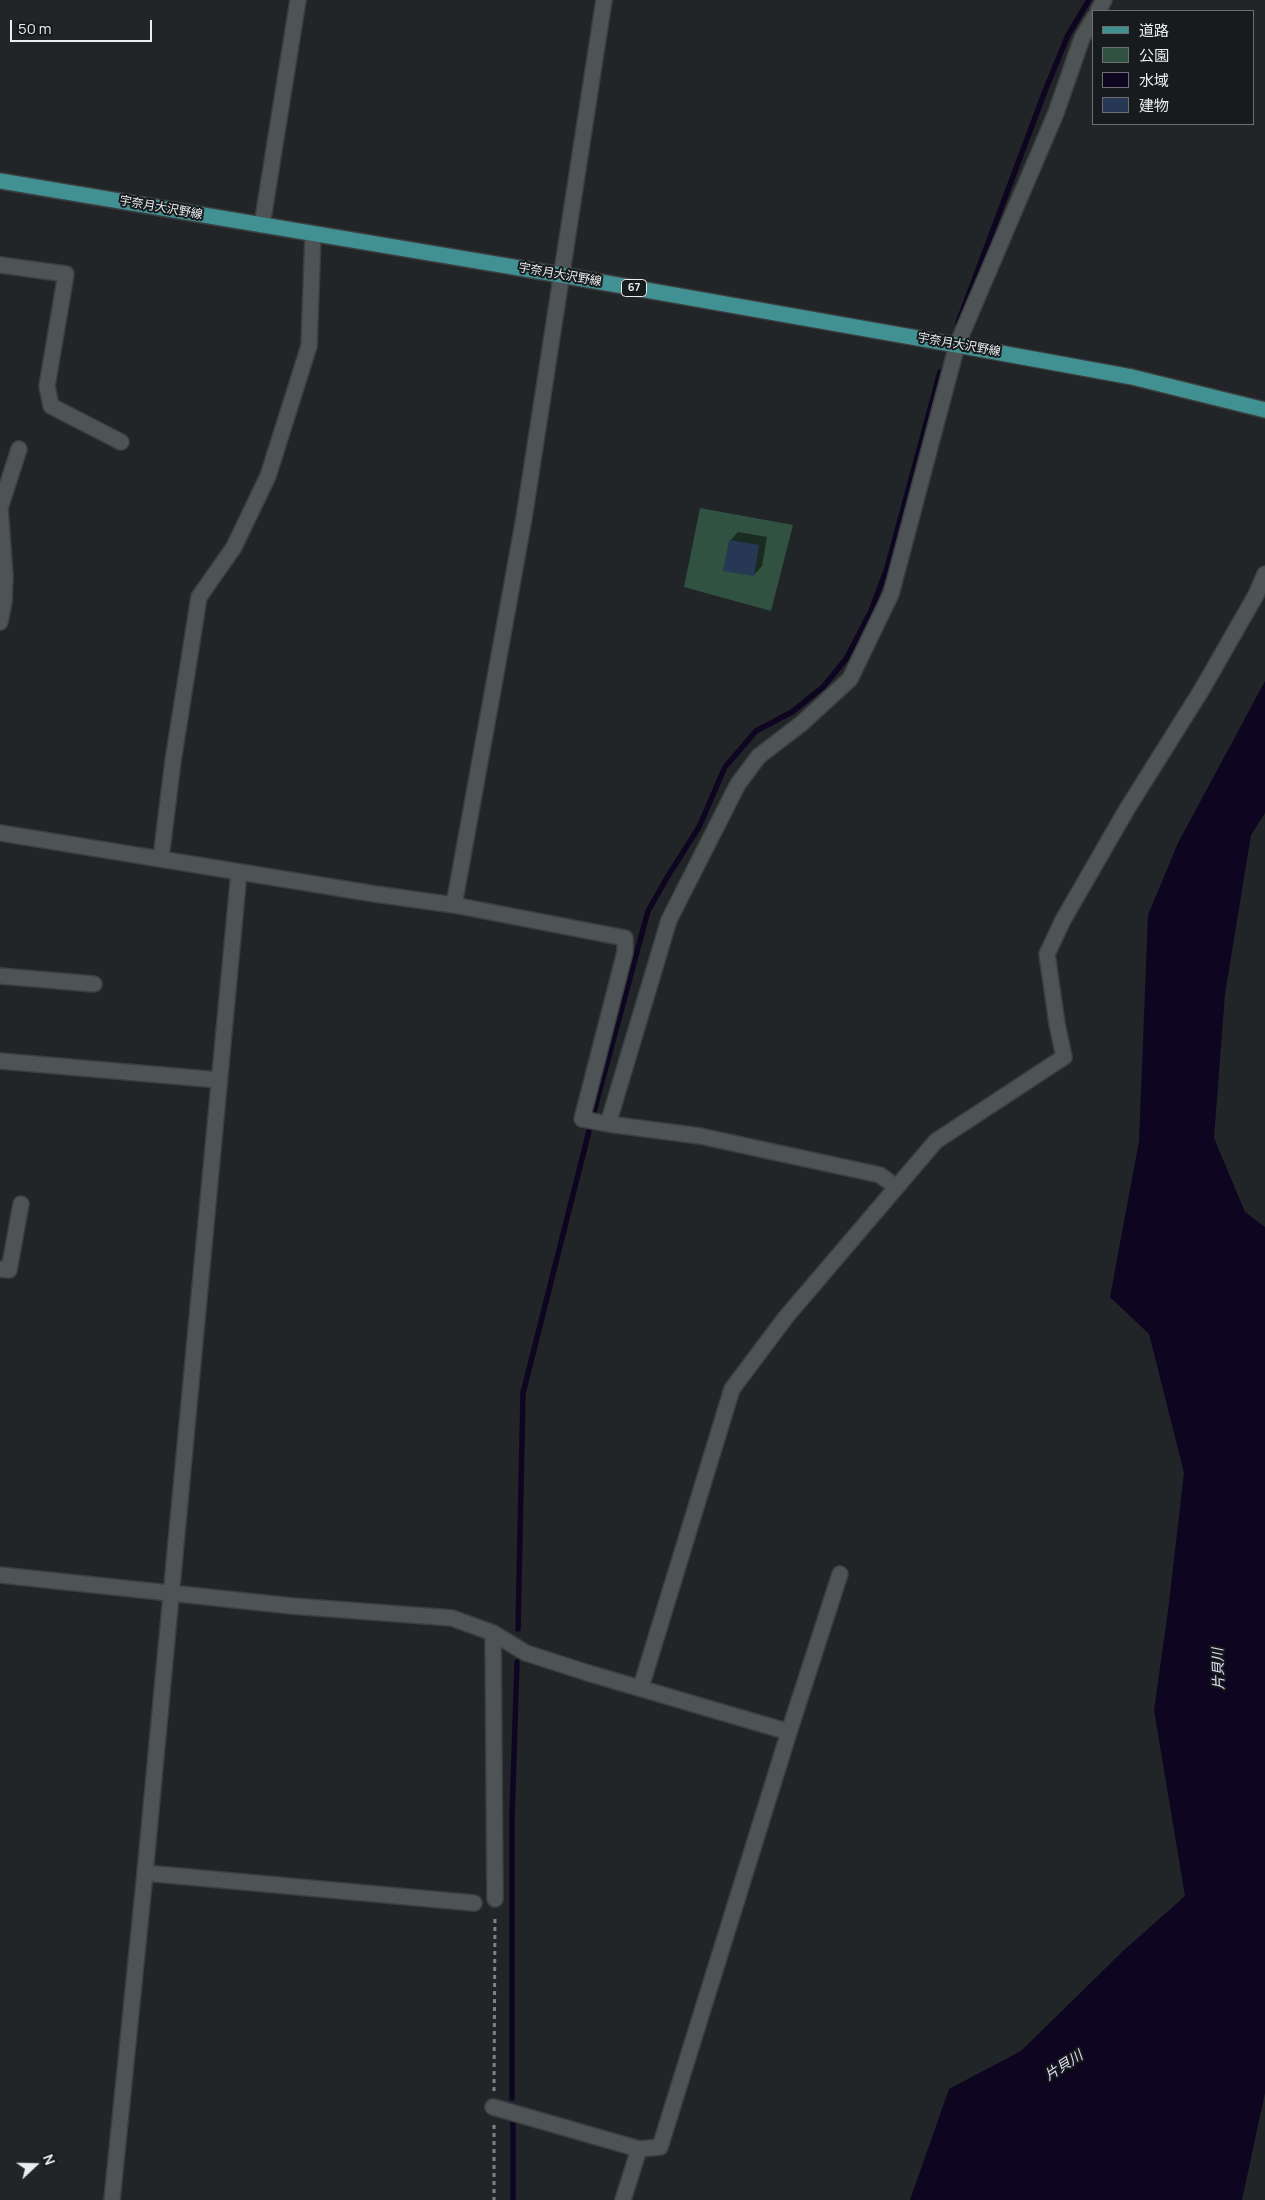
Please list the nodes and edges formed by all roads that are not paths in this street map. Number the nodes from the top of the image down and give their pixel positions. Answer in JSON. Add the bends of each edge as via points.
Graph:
{"nodes":[{"id":1,"x":298,"y":0,"type":"edge"},
{"id":2,"x":604,"y":0,"type":"edge"},
{"id":3,"x":1092,"y":21,"type":"edge"},
{"id":4,"x":0,"y":181,"type":"edge"},
{"id":5,"x":262,"y":225,"type":"junction"},
{"id":6,"x":313,"y":234,"type":"junction"},
{"id":7,"x":0,"y":265,"type":"edge"},
{"id":8,"x":561,"y":275,"type":"junction"},
{"id":9,"x":957,"y":345,"type":"junction"},
{"id":10,"x":1265,"y":410,"type":"edge"},
{"id":11,"x":121,"y":442,"type":"dead end"},
{"id":12,"x":19,"y":449,"type":"dead end"},
{"id":13,"x":1265,"y":574,"type":"edge"},
{"id":14,"x":0,"y":622,"type":"edge"},
{"id":15,"x":0,"y":832,"type":"edge"},
{"id":16,"x":161,"y":858,"type":"junction"},
{"id":17,"x":239,"y":872,"type":"junction"},
{"id":18,"x":454,"y":905,"type":"junction"},
{"id":19,"x":0,"y":976,"type":"edge"},
{"id":20,"x":94,"y":984,"type":"dead end"},
{"id":21,"x":0,"y":1061,"type":"edge"},
{"id":22,"x":219,"y":1080,"type":"junction"},
{"id":23,"x":608,"y":1124,"type":"junction"},
{"id":24,"x":896,"y":1187,"type":"junction"},
{"id":25,"x":21,"y":1204,"type":"dead end"},
{"id":26,"x":0,"y":1269,"type":"edge"},
{"id":27,"x":840,"y":1574,"type":"dead end"},
{"id":28,"x":0,"y":1575,"type":"edge"},
{"id":29,"x":170,"y":1593,"type":"junction"},
{"id":30,"x":493,"y":1633,"type":"junction"},
{"id":31,"x":641,"y":1687,"type":"junction"},
{"id":32,"x":789,"y":1732,"type":"junction"},
{"id":33,"x":145,"y":1873,"type":"junction"},
{"id":34,"x":495,"y":1899,"type":"road end"},
{"id":35,"x":474,"y":1903,"type":"dead end"},
{"id":36,"x":494,"y":2107,"type":"road end"},
{"id":37,"x":639,"y":2149,"type":"junction"},
{"id":38,"x":112,"y":2200,"type":"edge"},
{"id":39,"x":623,"y":2200,"type":"edge"}],
"edges":[{"from":1,"to":5,"type":"street"},
{"from":2,"to":8,"type":"street"},
{"from":3,"to":9,"type":"street","via":[[1082,38],[1056,113]]},
{"from":4,"to":5,"type":"main road","name":"宇奈月大沢野線","number":"67"},
{"from":5,"to":6,"type":"main road","name":"宇奈月大沢野線","number":"67"},
{"from":6,"to":8,"type":"main road","name":"宇奈月大沢野線","number":"67"},
{"from":6,"to":16,"type":"street","via":[[310,346],[268,476],[234,547],[199,597]]},
{"from":7,"to":11,"type":"street","via":[[66,274],[47,386],[51,406]]},
{"from":8,"to":9,"type":"main road","name":"宇奈月大沢野線","number":"67"},
{"from":8,"to":18,"type":"street","via":[[522,527]]},
{"from":9,"to":10,"type":"main road","name":"宇奈月大沢野線","number":"67","via":[[1132,377]]},
{"from":9,"to":23,"type":"street","via":[[891,594],[850,678],[801,724],[759,756],[729,801],[669,920]]},
{"from":12,"to":14,"type":"street","via":[[0,508],[5,584]]},
{"from":13,"to":24,"type":"street","via":[[1201,691],[1112,834],[1047,954],[1064,1057],[936,1141]]},
{"from":15,"to":16,"type":"street"},
{"from":16,"to":17,"type":"street"},
{"from":17,"to":18,"type":"street"},
{"from":17,"to":22,"type":"street"},
{"from":18,"to":23,"type":"street","via":[[624,938],[625,952],[582,1119]]},
{"from":19,"to":20,"type":"street"},
{"from":21,"to":22,"type":"street"},
{"from":22,"to":29,"type":"street"},
{"from":23,"to":24,"type":"street","via":[[700,1136],[880,1175]]},
{"from":24,"to":31,"type":"street","via":[[786,1317],[732,1389]]},
{"from":25,"to":26,"type":"street","via":[[9,1270]]},
{"from":27,"to":32,"type":"street"},
{"from":28,"to":29,"type":"street"},
{"from":29,"to":30,"type":"street","via":[[452,1618]]},
{"from":29,"to":33,"type":"street"},
{"from":30,"to":31,"type":"street","via":[[526,1652]]},
{"from":30,"to":34,"type":"street"},
{"from":31,"to":32,"type":"street"},
{"from":32,"to":37,"type":"street","via":[[660,2146]]},
{"from":33,"to":35,"type":"street"},
{"from":33,"to":38,"type":"street"},
{"from":36,"to":37,"type":"street"},
{"from":37,"to":39,"type":"street"}]}
